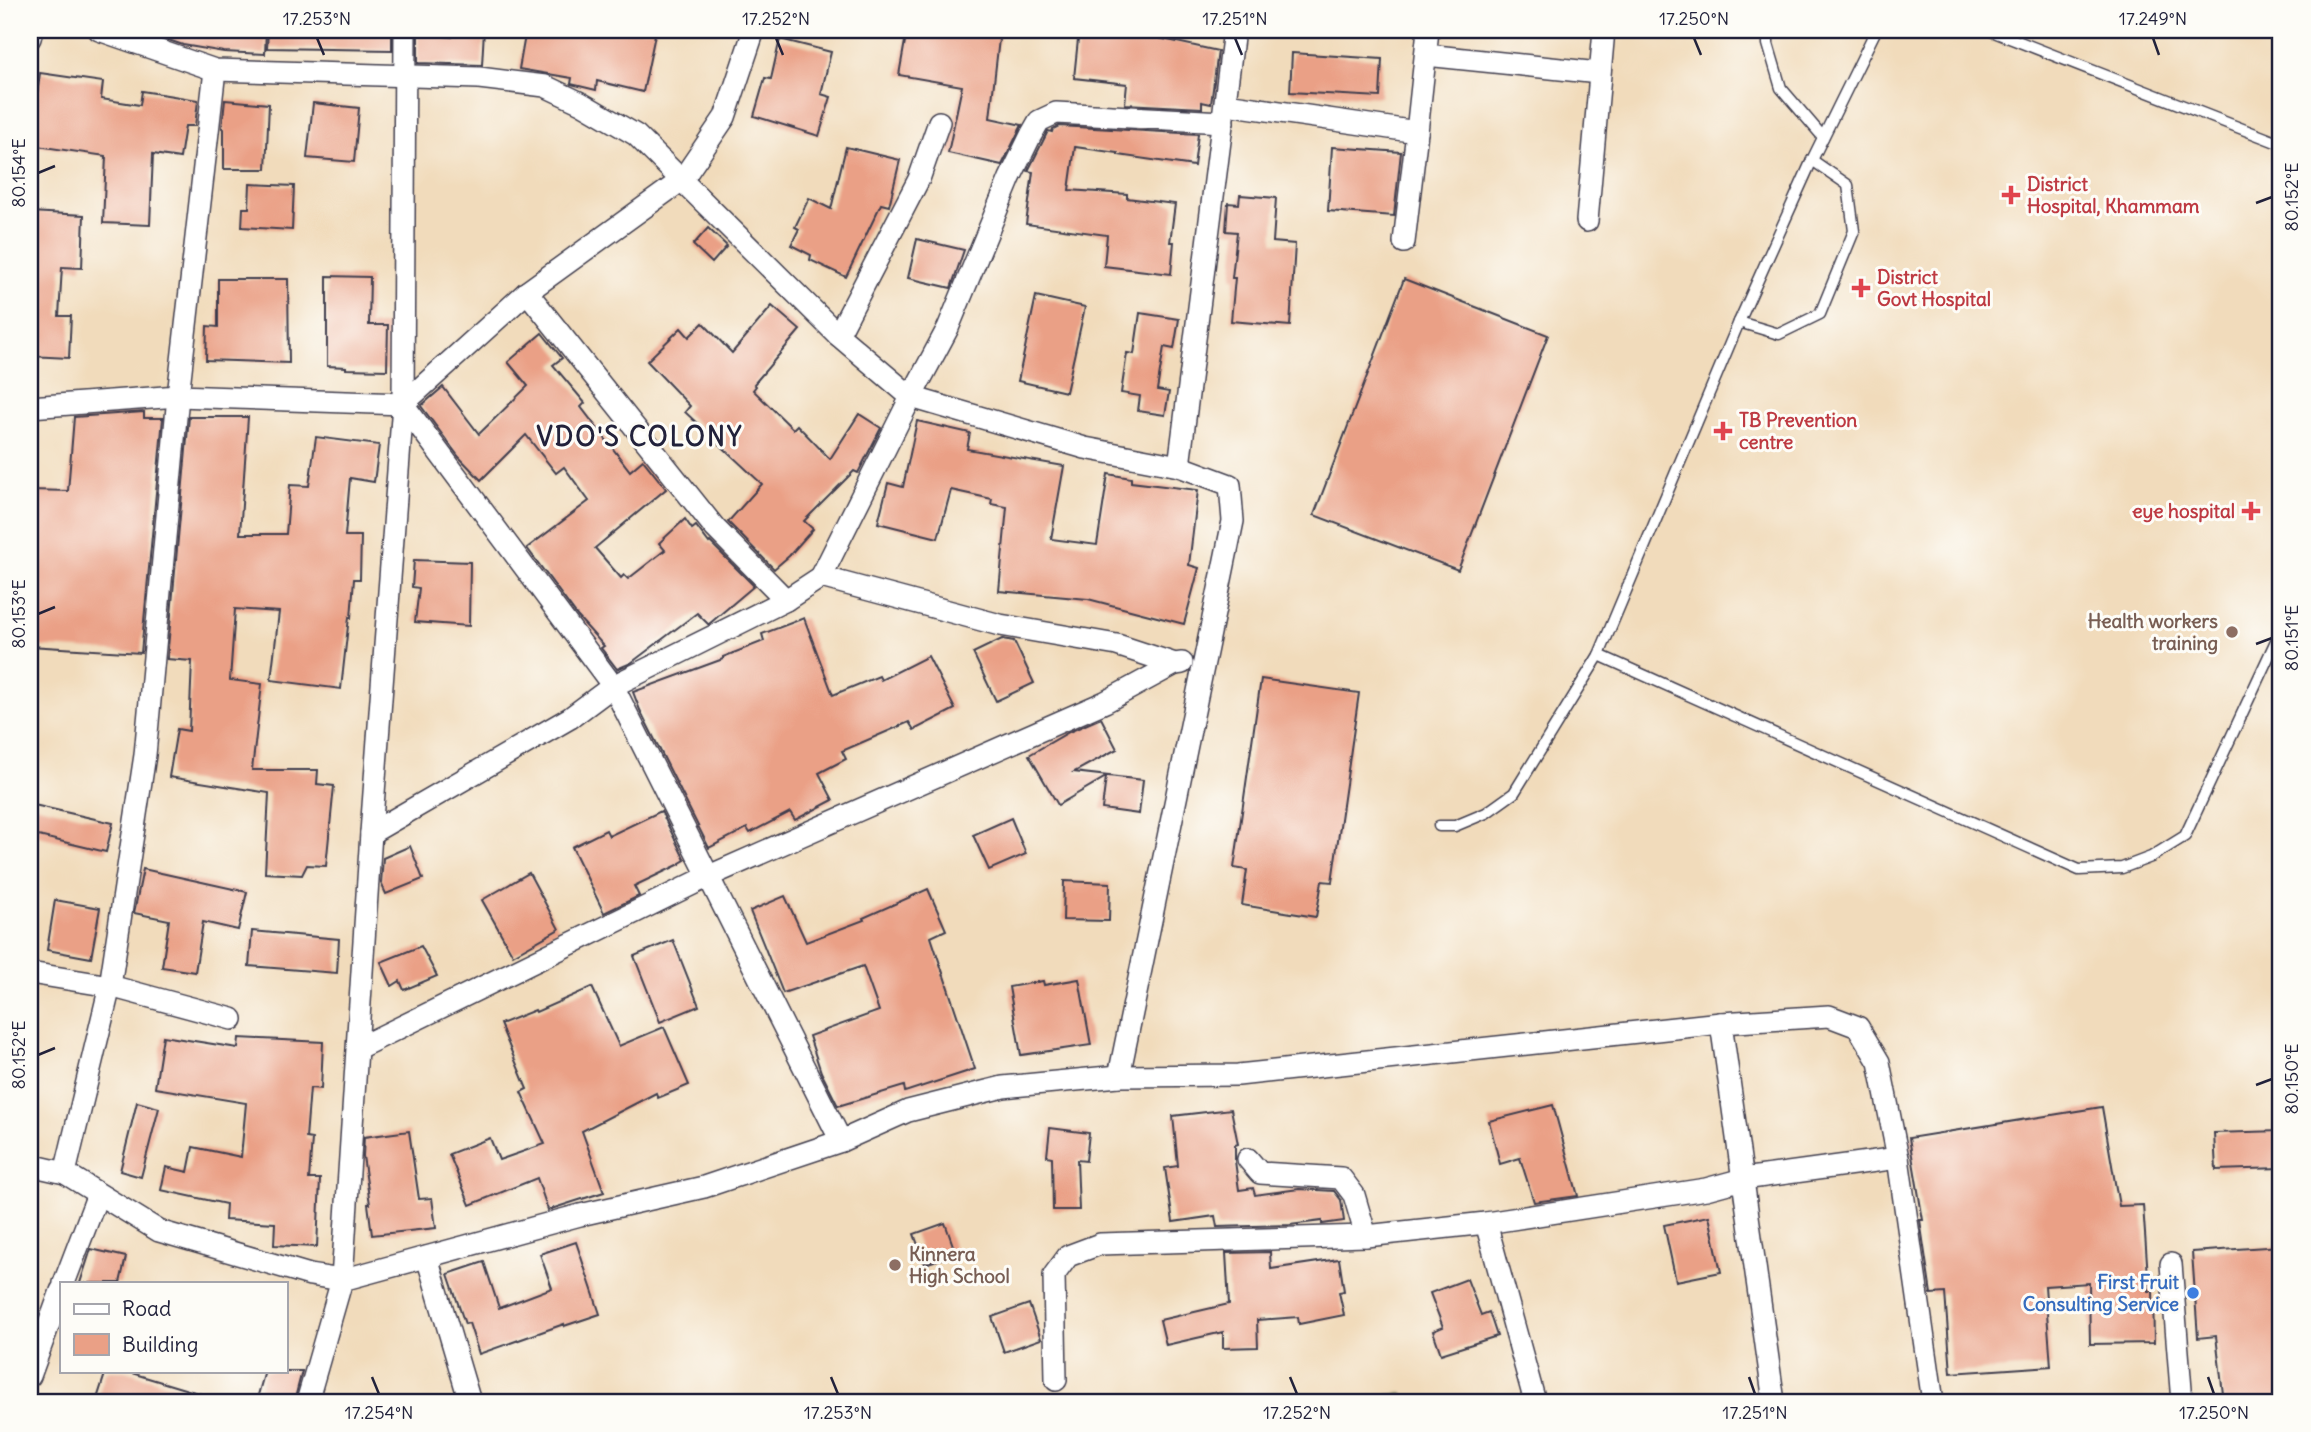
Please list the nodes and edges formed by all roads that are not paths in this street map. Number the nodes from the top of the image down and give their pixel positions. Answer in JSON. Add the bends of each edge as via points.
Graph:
{"nodes":[{"id":1,"x":32,"y":30,"type":"edge"},
{"id":2,"x":99,"y":30,"type":"edge"},
{"id":3,"x":405,"y":30,"type":"edge"},
{"id":4,"x":754,"y":30,"type":"edge"},
{"id":5,"x":1234,"y":30,"type":"edge"},
{"id":6,"x":1428,"y":30,"type":"edge"},
{"id":7,"x":1604,"y":30,"type":"edge"},
{"id":8,"x":1768,"y":30,"type":"edge"},
{"id":9,"x":1876,"y":30,"type":"edge"},
{"id":10,"x":1989,"y":30,"type":"edge"},
{"id":11,"x":30,"y":38,"type":"edge"},
{"id":12,"x":1426,"y":55,"type":"junction"},
{"id":13,"x":215,"y":70,"type":"junction"},
{"id":14,"x":1599,"y":73,"type":"junction"},
{"id":15,"x":404,"y":75,"type":"junction"},
{"id":16,"x":1224,"y":113,"type":"junction"},
{"id":17,"x":939,"y":122,"type":"dead end"},
{"id":18,"x":1417,"y":132,"type":"junction"},
{"id":19,"x":1823,"y":137,"type":"junction"},
{"id":20,"x":2281,"y":144,"type":"edge"},
{"id":21,"x":1812,"y":160,"type":"junction"},
{"id":22,"x":682,"y":180,"type":"junction"},
{"id":23,"x":1587,"y":221,"type":"dead end"},
{"id":24,"x":1404,"y":242,"type":"dead end"},
{"id":25,"x":527,"y":292,"type":"junction"},
{"id":26,"x":1740,"y":322,"type":"junction"},
{"id":27,"x":838,"y":335,"type":"junction"},
{"id":28,"x":178,"y":396,"type":"junction"},
{"id":29,"x":911,"y":397,"type":"junction"},
{"id":30,"x":403,"y":404,"type":"junction"},
{"id":31,"x":30,"y":407,"type":"edge"},
{"id":32,"x":1179,"y":466,"type":"junction"},
{"id":33,"x":821,"y":577,"type":"junction"},
{"id":34,"x":786,"y":600,"type":"junction"},
{"id":35,"x":2281,"y":630,"type":"edge"},
{"id":36,"x":1600,"y":655,"type":"junction"},
{"id":37,"x":1203,"y":662,"type":"junction"},
{"id":38,"x":1175,"y":664,"type":"junction"},
{"id":39,"x":613,"y":686,"type":"junction"},
{"id":40,"x":1439,"y":826,"type":"dead end"},
{"id":41,"x":371,"y":833,"type":"junction"},
{"id":42,"x":709,"y":876,"type":"junction"},
{"id":43,"x":30,"y":972,"type":"edge"},
{"id":44,"x":110,"y":986,"type":"junction"},
{"id":45,"x":232,"y":1019,"type":"dead end"},
{"id":46,"x":1721,"y":1023,"type":"junction"},
{"id":47,"x":358,"y":1048,"type":"junction"},
{"id":48,"x":1119,"y":1076,"type":"junction"},
{"id":49,"x":841,"y":1140,"type":"junction"},
{"id":50,"x":1898,"y":1158,"type":"junction"},
{"id":51,"x":1248,"y":1159,"type":"dead end"},
{"id":52,"x":30,"y":1165,"type":"edge"},
{"id":53,"x":65,"y":1173,"type":"junction"},
{"id":54,"x":1743,"y":1179,"type":"junction"},
{"id":55,"x":98,"y":1194,"type":"junction"},
{"id":56,"x":1486,"y":1223,"type":"junction"},
{"id":57,"x":1366,"y":1236,"type":"junction"},
{"id":58,"x":427,"y":1257,"type":"junction"},
{"id":59,"x":2171,"y":1264,"type":"dead end"},
{"id":60,"x":342,"y":1280,"type":"junction"},
{"id":61,"x":64,"y":1282,"type":"edge"},
{"id":62,"x":60,"y":1294,"type":"edge"},
{"id":63,"x":31,"y":1369,"type":"edge"},
{"id":64,"x":1056,"y":1380,"type":"dead end"},
{"id":65,"x":307,"y":1402,"type":"edge"},
{"id":66,"x":470,"y":1402,"type":"edge"},
{"id":67,"x":1535,"y":1402,"type":"edge"},
{"id":68,"x":1774,"y":1402,"type":"edge"},
{"id":69,"x":1933,"y":1402,"type":"edge"},
{"id":70,"x":2182,"y":1402,"type":"edge"}],
"edges":[{"from":1,"to":11,"type":"street"},
{"from":2,"to":13,"type":"street"},
{"from":3,"to":15,"type":"street"},
{"from":4,"to":22,"type":"street","via":[[724,117]]},
{"from":5,"to":16,"type":"street"},
{"from":6,"to":12,"type":"street"},
{"from":7,"to":14,"type":"street"},
{"from":8,"to":19,"type":"lane","via":[[1781,88]]},
{"from":9,"to":19,"type":"lane"},
{"from":10,"to":20,"type":"lane"},
{"from":12,"to":14,"type":"street"},
{"from":12,"to":18,"type":"street"},
{"from":13,"to":15,"type":"street"},
{"from":13,"to":28,"type":"street"},
{"from":14,"to":23,"type":"street"},
{"from":15,"to":22,"type":"street","via":[[544,86],[636,135]]},
{"from":15,"to":30,"type":"street"},
{"from":16,"to":18,"type":"street"},
{"from":16,"to":29,"type":"street","via":[[1056,113],[1039,121],[1010,178],[948,328]]},
{"from":16,"to":32,"type":"street"},
{"from":17,"to":27,"type":"street","via":[[919,179]]},
{"from":18,"to":24,"type":"street"},
{"from":19,"to":21,"type":"lane"},
{"from":21,"to":26,"type":"lane"},
{"from":21,"to":26,"type":"lane","via":[[1848,185],[1854,231],[1820,314],[1779,334]]},
{"from":22,"to":25,"type":"street"},
{"from":22,"to":27,"type":"street"},
{"from":25,"to":30,"type":"street"},
{"from":25,"to":34,"type":"street","via":[[715,527]]},
{"from":26,"to":36,"type":"lane"},
{"from":27,"to":29,"type":"street"},
{"from":28,"to":30,"type":"street"},
{"from":28,"to":31,"type":"street"},
{"from":28,"to":44,"type":"street","via":[[145,755]]},
{"from":29,"to":32,"type":"street","via":[[1085,448]]},
{"from":29,"to":33,"type":"street"},
{"from":30,"to":39,"type":"street"},
{"from":30,"to":41,"type":"street"},
{"from":32,"to":37,"type":"street","via":[[1230,485],[1233,521]]},
{"from":33,"to":34,"type":"street"},
{"from":33,"to":38,"type":"street","via":[[1000,625],[1117,645]]},
{"from":34,"to":39,"type":"street"},
{"from":35,"to":36,"type":"lane","via":[[2185,836],[2122,868],[2079,870]]},
{"from":36,"to":40,"type":"lane","via":[[1514,793],[1486,813],[1455,826]]},
{"from":37,"to":38,"type":"street"},
{"from":37,"to":48,"type":"street"},
{"from":38,"to":42,"type":"street","via":[[1105,702]]},
{"from":39,"to":41,"type":"street","via":[[570,718]]},
{"from":39,"to":42,"type":"street"},
{"from":41,"to":47,"type":"street"},
{"from":42,"to":47,"type":"street"},
{"from":42,"to":49,"type":"street"},
{"from":43,"to":44,"type":"street"},
{"from":44,"to":45,"type":"street"},
{"from":44,"to":53,"type":"street"},
{"from":46,"to":48,"type":"street","via":[[1238,1075]]},
{"from":46,"to":50,"type":"street","via":[[1829,1016],[1858,1027],[1879,1062]]},
{"from":46,"to":54,"type":"street"},
{"from":47,"to":60,"type":"street"},
{"from":48,"to":49,"type":"street","via":[[1003,1087],[908,1111]]},
{"from":49,"to":58,"type":"street","via":[[704,1186],[580,1214]]},
{"from":50,"to":54,"type":"street"},
{"from":50,"to":69,"type":"street"},
{"from":51,"to":57,"type":"street","via":[[1260,1173],[1341,1178],[1354,1195]]},
{"from":52,"to":53,"type":"street"},
{"from":53,"to":55,"type":"street"},
{"from":54,"to":56,"type":"street","via":[[1706,1189]]},
{"from":54,"to":68,"type":"street"},
{"from":55,"to":60,"type":"street","via":[[159,1231]]},
{"from":55,"to":61,"type":"street"},
{"from":56,"to":57,"type":"street"},
{"from":56,"to":67,"type":"street"},
{"from":57,"to":64,"type":"street","via":[[1100,1244],[1068,1256],[1054,1275]]},
{"from":58,"to":60,"type":"street"},
{"from":58,"to":66,"type":"street"},
{"from":59,"to":70,"type":"street"},
{"from":60,"to":65,"type":"street"},
{"from":62,"to":63,"type":"street"}]}
